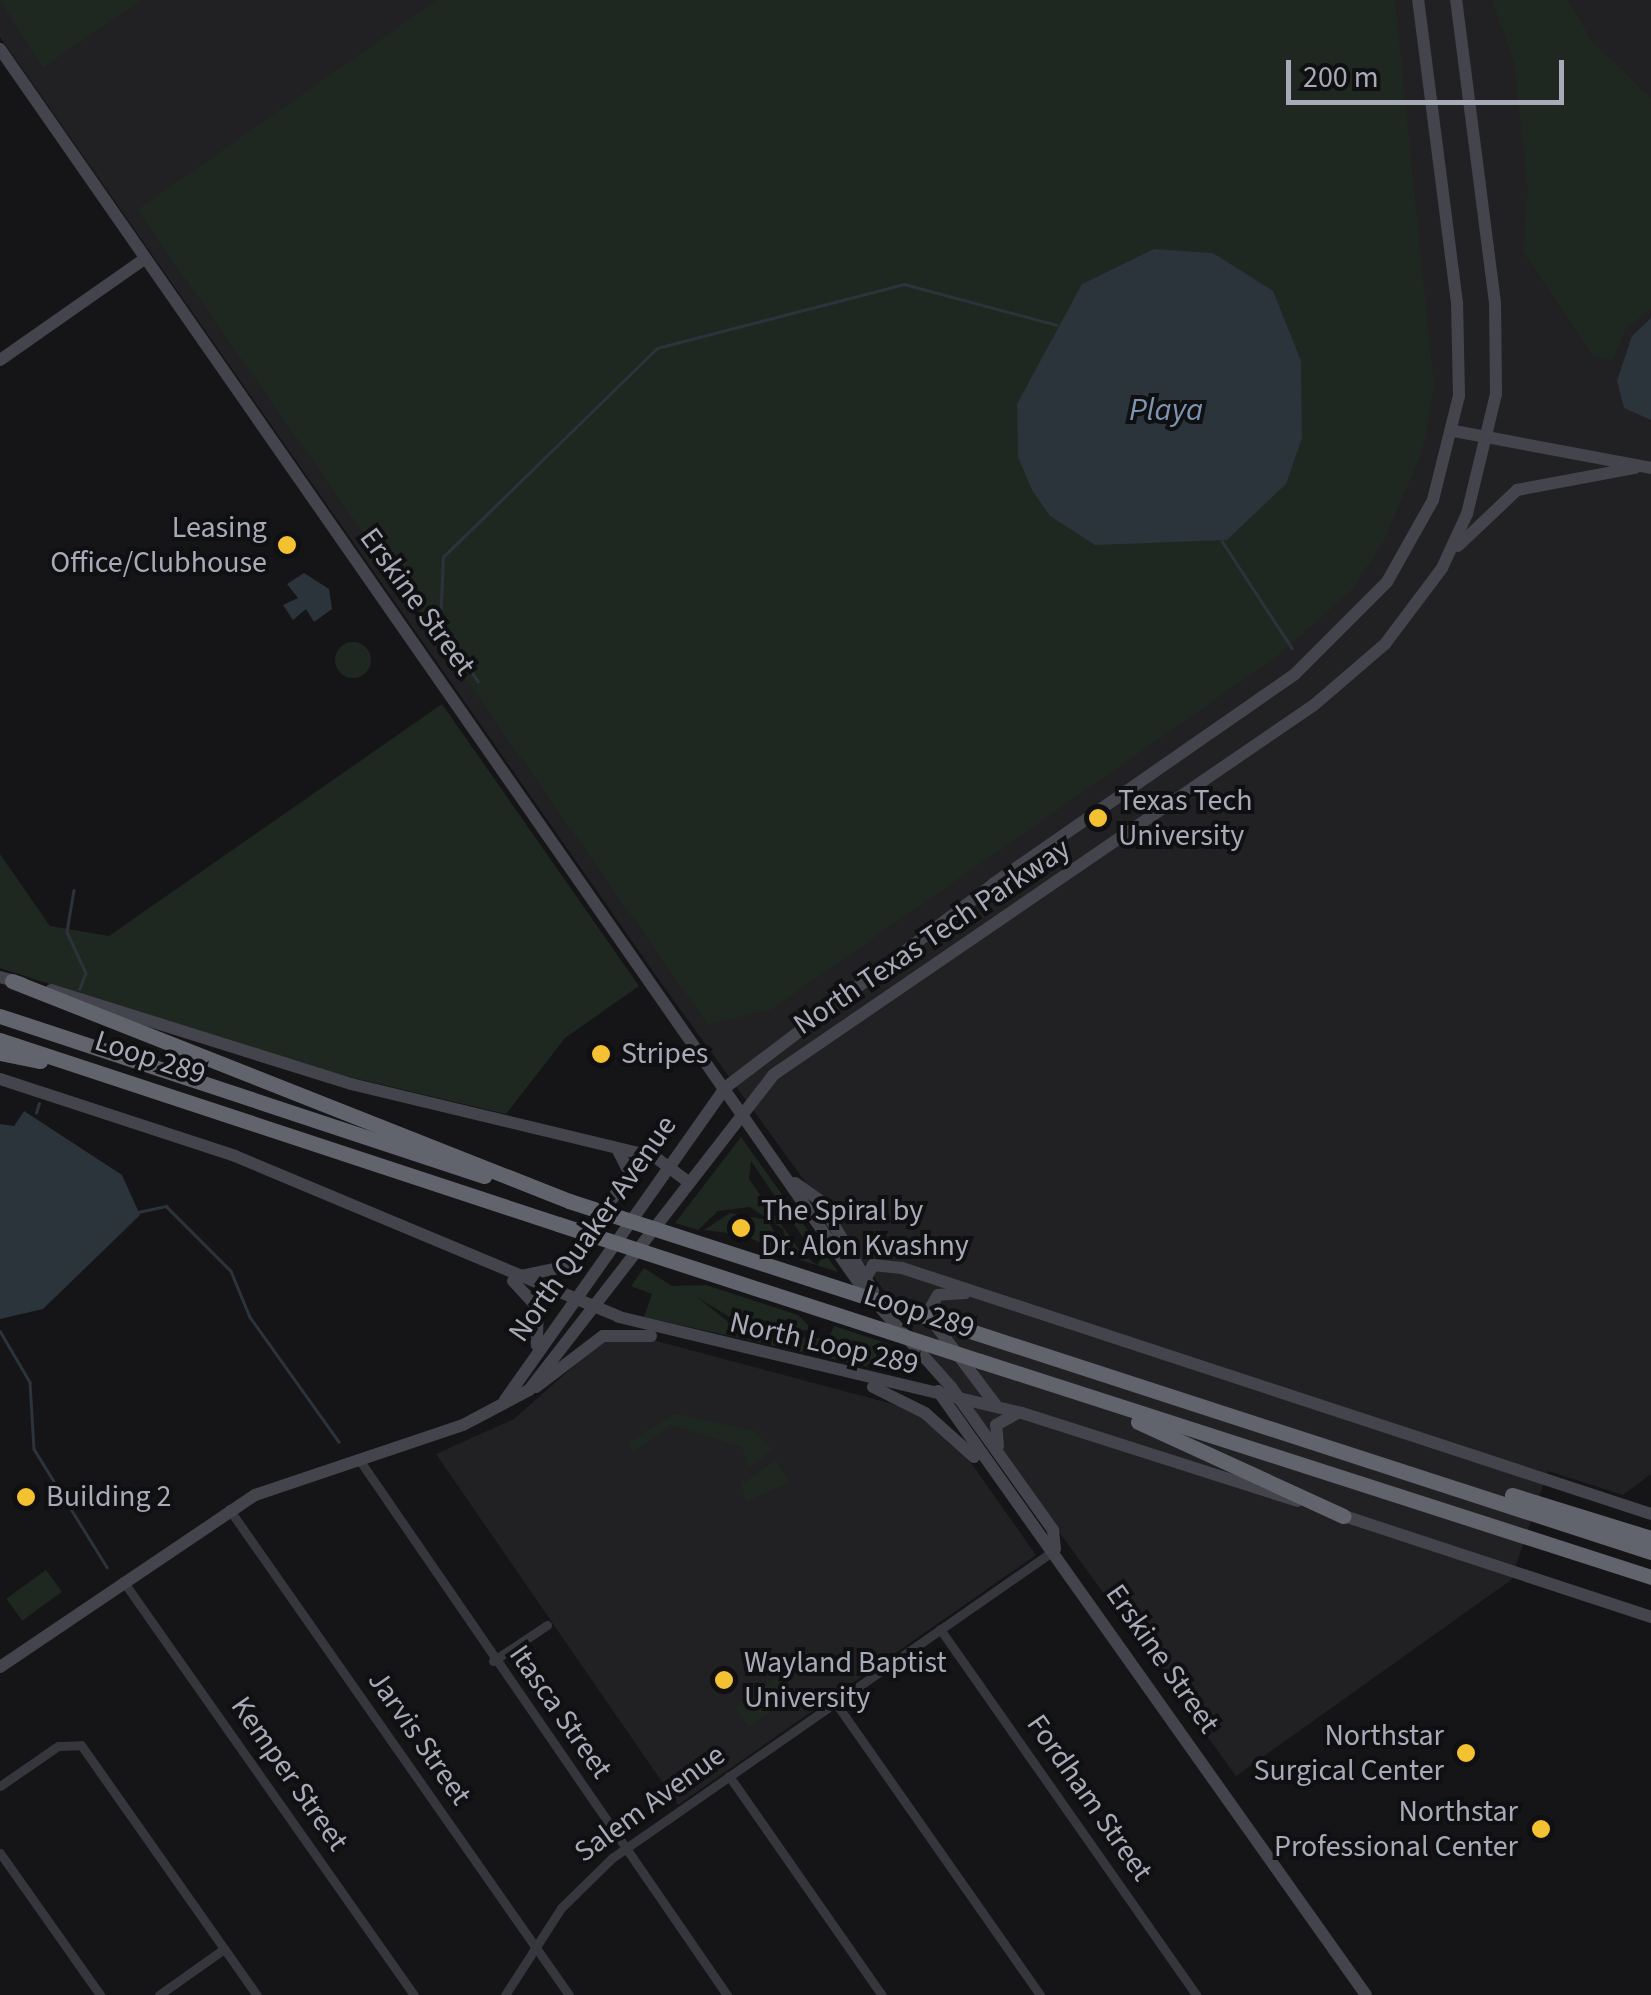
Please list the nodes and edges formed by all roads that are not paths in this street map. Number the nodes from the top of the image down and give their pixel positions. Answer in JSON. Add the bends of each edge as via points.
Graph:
{"nodes":[{"id":1,"x":1418,"y":0,"type":"edge"},
{"id":2,"x":1456,"y":0,"type":"edge"},
{"id":3,"x":0,"y":49,"type":"edge"},
{"id":4,"x":144,"y":259,"type":"junction"},
{"id":5,"x":0,"y":360,"type":"edge"},
{"id":6,"x":1454,"y":431,"type":"junction"},
{"id":7,"x":1489,"y":439,"type":"junction"},
{"id":8,"x":1635,"y":468,"type":"junction"},
{"id":9,"x":1651,"y":468,"type":"edge"},
{"id":10,"x":1442,"y":568,"type":"junction"},
{"id":11,"x":6,"y":979,"type":"edge"},
{"id":12,"x":0,"y":1016,"type":"edge"},
{"id":13,"x":0,"y":1040,"type":"edge"},
{"id":14,"x":0,"y":1052,"type":"edge"},
{"id":15,"x":0,"y":1079,"type":"edge"},
{"id":16,"x":726,"y":1087,"type":"junction"},
{"id":17,"x":741,"y":1108,"type":"junction"},
{"id":18,"x":244,"y":1120,"type":"junction"},
{"id":19,"x":614,"y":1147,"type":"junction"},
{"id":20,"x":669,"y":1166,"type":"junction"},
{"id":21,"x":687,"y":1181,"type":"junction"},
{"id":22,"x":795,"y":1184,"type":"junction"},
{"id":23,"x":569,"y":1201,"type":"junction"},
{"id":24,"x":867,"y":1268,"type":"junction"},
{"id":25,"x":508,"y":1276,"type":"junction"},
{"id":26,"x":867,"y":1289,"type":"junction"},
{"id":27,"x":983,"y":1295,"type":"junction"},
{"id":28,"x":571,"y":1300,"type":"junction"},
{"id":29,"x":594,"y":1308,"type":"junction"},
{"id":30,"x":698,"y":1341,"type":"junction"},
{"id":31,"x":535,"y":1352,"type":"junction"},
{"id":32,"x":848,"y":1376,"type":"junction"},
{"id":33,"x":936,"y":1379,"type":"junction"},
{"id":34,"x":529,"y":1390,"type":"junction"},
{"id":35,"x":938,"y":1395,"type":"junction"},
{"id":36,"x":1084,"y":1398,"type":"junction"},
{"id":37,"x":960,"y":1399,"type":"junction"},
{"id":38,"x":503,"y":1402,"type":"junction"},
{"id":39,"x":1002,"y":1408,"type":"junction"},
{"id":40,"x":1022,"y":1413,"type":"junction"},
{"id":41,"x":1000,"y":1453,"type":"junction"},
{"id":42,"x":357,"y":1455,"type":"junction"},
{"id":43,"x":1445,"y":1484,"type":"junction"},
{"id":44,"x":1011,"y":1497,"type":"junction"},
{"id":45,"x":229,"y":1509,"type":"junction"},
{"id":46,"x":1651,"y":1514,"type":"edge"},
{"id":47,"x":1343,"y":1516,"type":"junction"},
{"id":48,"x":1651,"y":1538,"type":"edge"},
{"id":49,"x":1055,"y":1549,"type":"junction"},
{"id":50,"x":1651,"y":1552,"type":"edge"},
{"id":51,"x":1651,"y":1577,"type":"edge"},
{"id":52,"x":123,"y":1581,"type":"junction"},
{"id":53,"x":1651,"y":1617,"type":"edge"},
{"id":54,"x":547,"y":1625,"type":"dead end"},
{"id":55,"x":940,"y":1630,"type":"junction"},
{"id":56,"x":493,"y":1661,"type":"junction"},
{"id":57,"x":0,"y":1667,"type":"edge"},
{"id":58,"x":835,"y":1702,"type":"junction"},
{"id":59,"x":729,"y":1776,"type":"junction"},
{"id":60,"x":0,"y":1786,"type":"edge"},
{"id":61,"x":626,"y":1849,"type":"junction"},
{"id":62,"x":0,"y":1852,"type":"edge"},
{"id":63,"x":535,"y":1947,"type":"junction"},
{"id":64,"x":224,"y":1949,"type":"junction"},
{"id":65,"x":100,"y":1995,"type":"edge"},
{"id":66,"x":159,"y":1995,"type":"edge"},
{"id":67,"x":257,"y":1995,"type":"edge"},
{"id":68,"x":414,"y":1995,"type":"edge"},
{"id":69,"x":506,"y":1995,"type":"edge"},
{"id":70,"x":569,"y":1995,"type":"edge"},
{"id":71,"x":727,"y":1995,"type":"edge"},
{"id":72,"x":882,"y":1995,"type":"edge"},
{"id":73,"x":1040,"y":1995,"type":"edge"},
{"id":74,"x":1196,"y":1995,"type":"edge"},
{"id":75,"x":1366,"y":1995,"type":"edge"}],
"edges":[{"from":1,"to":6,"type":"main road","name":"North Texas Tech Parkway","via":[[1457,303]]},
{"from":2,"to":7,"type":"main road","name":"North Texas Tech Parkway","via":[[1495,303]]},
{"from":3,"to":4,"type":"main road","name":"Erskine Street"},
{"from":4,"to":5,"type":"main road"},
{"from":4,"to":16,"type":"main road","name":"Erskine Street"},
{"from":6,"to":7,"type":"main road"},
{"from":6,"to":16,"type":"main road","name":"North Texas Tech Parkway","via":[[1411,545],[1332,643]]},
{"from":7,"to":8,"type":"main road"},
{"from":7,"to":10,"type":"main road","name":"North Texas Tech Parkway"},
{"from":8,"to":9,"type":"main road"},
{"from":8,"to":10,"type":"main road","via":[[1517,490]]},
{"from":10,"to":17,"type":"main road","name":"North Texas Tech Parkway","via":[[1385,644],[1327,695],[803,1052]]},
{"from":11,"to":19,"type":"main road","via":[[351,1084]]},
{"from":11,"to":23,"type":"highway"},
{"from":12,"to":23,"type":"highway","name":"Loop 289"},
{"from":13,"to":18,"type":"highway","name":"Loop 289"},
{"from":14,"to":18,"type":"highway"},
{"from":15,"to":25,"type":"main road","name":"North Loop 289","via":[[235,1156]]},
{"from":16,"to":17,"type":"main road","name":"Erskine Street"},
{"from":16,"to":20,"type":"main road","name":"North Quaker Avenue"},
{"from":17,"to":21,"type":"main road","name":"North Quaker Avenue"},
{"from":17,"to":22,"type":"main road","name":"Erskine Street"},
{"from":18,"to":36,"type":"highway","name":"Loop 289","bridge":true},
{"from":19,"to":20,"type":"main road"},
{"from":19,"to":25,"type":"main road","via":[[630,1174],[563,1267]]},
{"from":20,"to":21,"type":"main road"},
{"from":20,"to":28,"type":"main road","name":"North Quaker Avenue"},
{"from":21,"to":29,"type":"main road","name":"North Quaker Avenue"},
{"from":22,"to":24,"type":"main road","name":"Erskine Street","via":[[819,1200]]},
{"from":22,"to":26,"type":"main road","name":"Erskine Street"},
{"from":23,"to":43,"type":"highway","name":"Loop 289","bridge":true},
{"from":24,"to":26,"type":"main road","name":"Erskine Street"},
{"from":24,"to":27,"type":"main road","via":[[902,1268]]},
{"from":25,"to":28,"type":"main road","name":"North Loop 289"},
{"from":25,"to":31,"type":"main road","via":[[538,1308]]},
{"from":26,"to":33,"type":"main road","name":"Erskine Street"},
{"from":27,"to":39,"type":"main road","via":[[945,1292],[927,1314]]},
{"from":27,"to":46,"type":"main road"},
{"from":28,"to":29,"type":"main road","name":"North Loop 289"},
{"from":28,"to":31,"type":"main road","name":"North Quaker Avenue"},
{"from":29,"to":30,"type":"main road","name":"North Loop 289"},
{"from":29,"to":34,"type":"main road","name":"North Quaker Avenue"},
{"from":30,"to":32,"type":"main road","name":"North Loop 289"},
{"from":30,"to":34,"type":"main road","via":[[614,1332]]},
{"from":31,"to":38,"type":"main road","name":"North Quaker Avenue"},
{"from":32,"to":35,"type":"main road","name":"North Loop 289"},
{"from":32,"to":44,"type":"main road","via":[[937,1421]]},
{"from":33,"to":35,"type":"main road","name":"Erskine Street"},
{"from":33,"to":37,"type":"main road","name":"Erskine Street"},
{"from":34,"to":38,"type":"main road","name":"North Quaker Avenue"},
{"from":35,"to":37,"type":"main road","name":"North Loop 289"},
{"from":35,"to":44,"type":"main road","name":"Erskine Street"},
{"from":36,"to":47,"type":"highway"},
{"from":36,"to":51,"type":"highway","name":"Loop 289"},
{"from":37,"to":39,"type":"main road","name":"North Loop 289"},
{"from":37,"to":41,"type":"main road","name":"Erskine Street"},
{"from":38,"to":42,"type":"main road","name":"North Quaker Avenue","via":[[452,1430]]},
{"from":39,"to":40,"type":"main road","name":"North Loop 289"},
{"from":40,"to":41,"type":"main road","via":[[996,1425]]},
{"from":40,"to":47,"type":"main road","name":"North Loop 289"},
{"from":41,"to":49,"type":"main road","name":"Erskine Street","via":[[1054,1530]]},
{"from":42,"to":45,"type":"main road","name":"North Quaker Avenue"},
{"from":42,"to":56,"type":"street","name":"Itasca Street"},
{"from":43,"to":48,"type":"highway","via":[[1475,1484]]},
{"from":43,"to":50,"type":"highway","name":"Loop 289"},
{"from":44,"to":49,"type":"main road","name":"Erskine Street"},
{"from":45,"to":52,"type":"main road","name":"North Quaker Avenue"},
{"from":45,"to":63,"type":"street","name":"Jarvis Street"},
{"from":47,"to":53,"type":"main road","name":"North Loop 289"},
{"from":49,"to":55,"type":"street","name":"Salem Avenue"},
{"from":49,"to":75,"type":"main road","name":"Erskine Street"},
{"from":52,"to":57,"type":"main road","name":"North Quaker Avenue"},
{"from":52,"to":68,"type":"street","name":"Kemper Street"},
{"from":54,"to":56,"type":"street"},
{"from":55,"to":58,"type":"street","name":"Salem Avenue"},
{"from":55,"to":74,"type":"street","name":"Fordham Street"},
{"from":56,"to":61,"type":"street","name":"Itasca Street"},
{"from":58,"to":59,"type":"street","name":"Salem Avenue"},
{"from":58,"to":73,"type":"street"},
{"from":59,"to":61,"type":"street","name":"Salem Avenue"},
{"from":59,"to":72,"type":"street"},
{"from":60,"to":64,"type":"street","via":[[76,1743]]},
{"from":61,"to":63,"type":"street","name":"Salem Avenue","via":[[587,1880]]},
{"from":61,"to":71,"type":"street","name":"Itasca Street"},
{"from":62,"to":65,"type":"street"},
{"from":63,"to":69,"type":"street","name":"Salem Avenue"},
{"from":63,"to":70,"type":"street","name":"Jarvis Street"},
{"from":64,"to":66,"type":"street"},
{"from":64,"to":67,"type":"street"}]}
